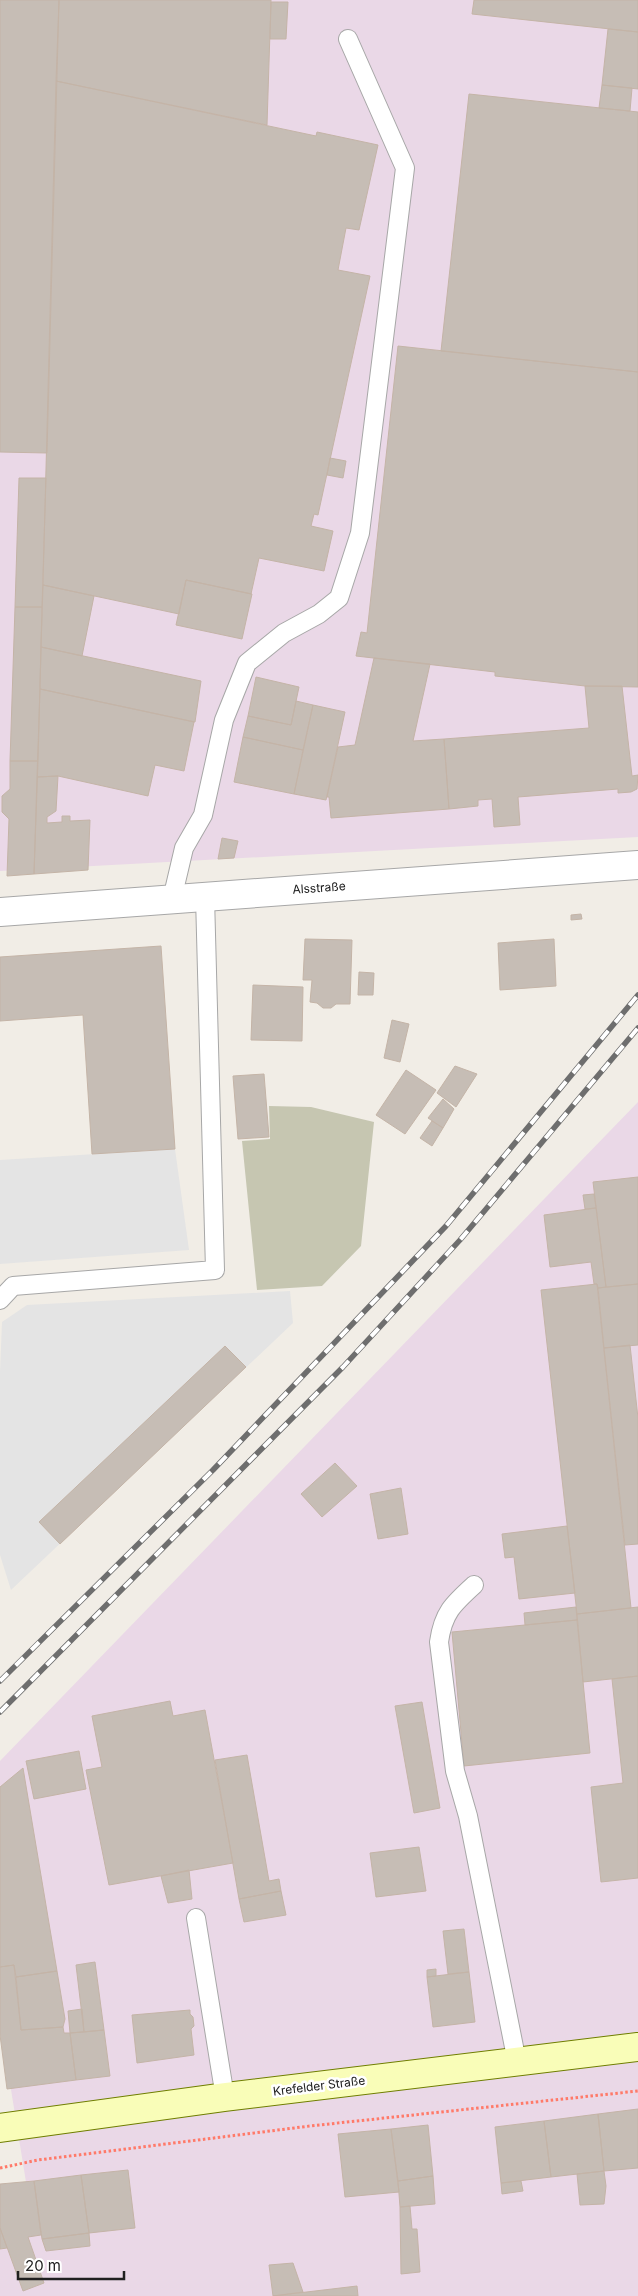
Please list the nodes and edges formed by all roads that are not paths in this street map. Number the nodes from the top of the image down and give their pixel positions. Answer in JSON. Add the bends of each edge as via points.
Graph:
{"nodes":[{"id":1,"x":348,"y":38,"type":"dead end"},
{"id":2,"x":638,"y":865,"type":"edge"},
{"id":3,"x":205,"y":897,"type":"junction"},
{"id":4,"x":172,"y":900,"type":"junction"},
{"id":5,"x":0,"y":912,"type":"edge"},
{"id":6,"x":0,"y":1300,"type":"edge"},
{"id":7,"x":474,"y":1585,"type":"dead end"},
{"id":8,"x":196,"y":1918,"type":"dead end"},
{"id":9,"x":638,"y":2048,"type":"edge"},
{"id":10,"x":517,"y":2062,"type":"junction"},
{"id":11,"x":226,"y":2097,"type":"junction"},
{"id":12,"x":0,"y":2128,"type":"edge"}],
"edges":[{"from":1,"to":4,"type":"lane","via":[[405,168],[360,533],[338,598],[319,614],[284,633],[247,663],[224,720],[203,815],[184,848]]},
{"from":2,"to":3,"type":"street","name":"Alsstraße"},
{"from":3,"to":4,"type":"street","name":"Alsstraße"},
{"from":3,"to":6,"type":"lane","via":[[215,1270],[13,1286]]},
{"from":4,"to":5,"type":"street","name":"Alsstraße"},
{"from":7,"to":10,"type":"lane","via":[[453,1604],[442,1623],[439,1642],[456,1771],[468,1816]]},
{"from":8,"to":11,"type":"lane"},
{"from":9,"to":10,"type":"main road","name":"Krefelder Straße"},
{"from":10,"to":11,"type":"main road","name":"Krefelder Straße"},
{"from":11,"to":12,"type":"main road","name":"Krefelder Straße"}]}
